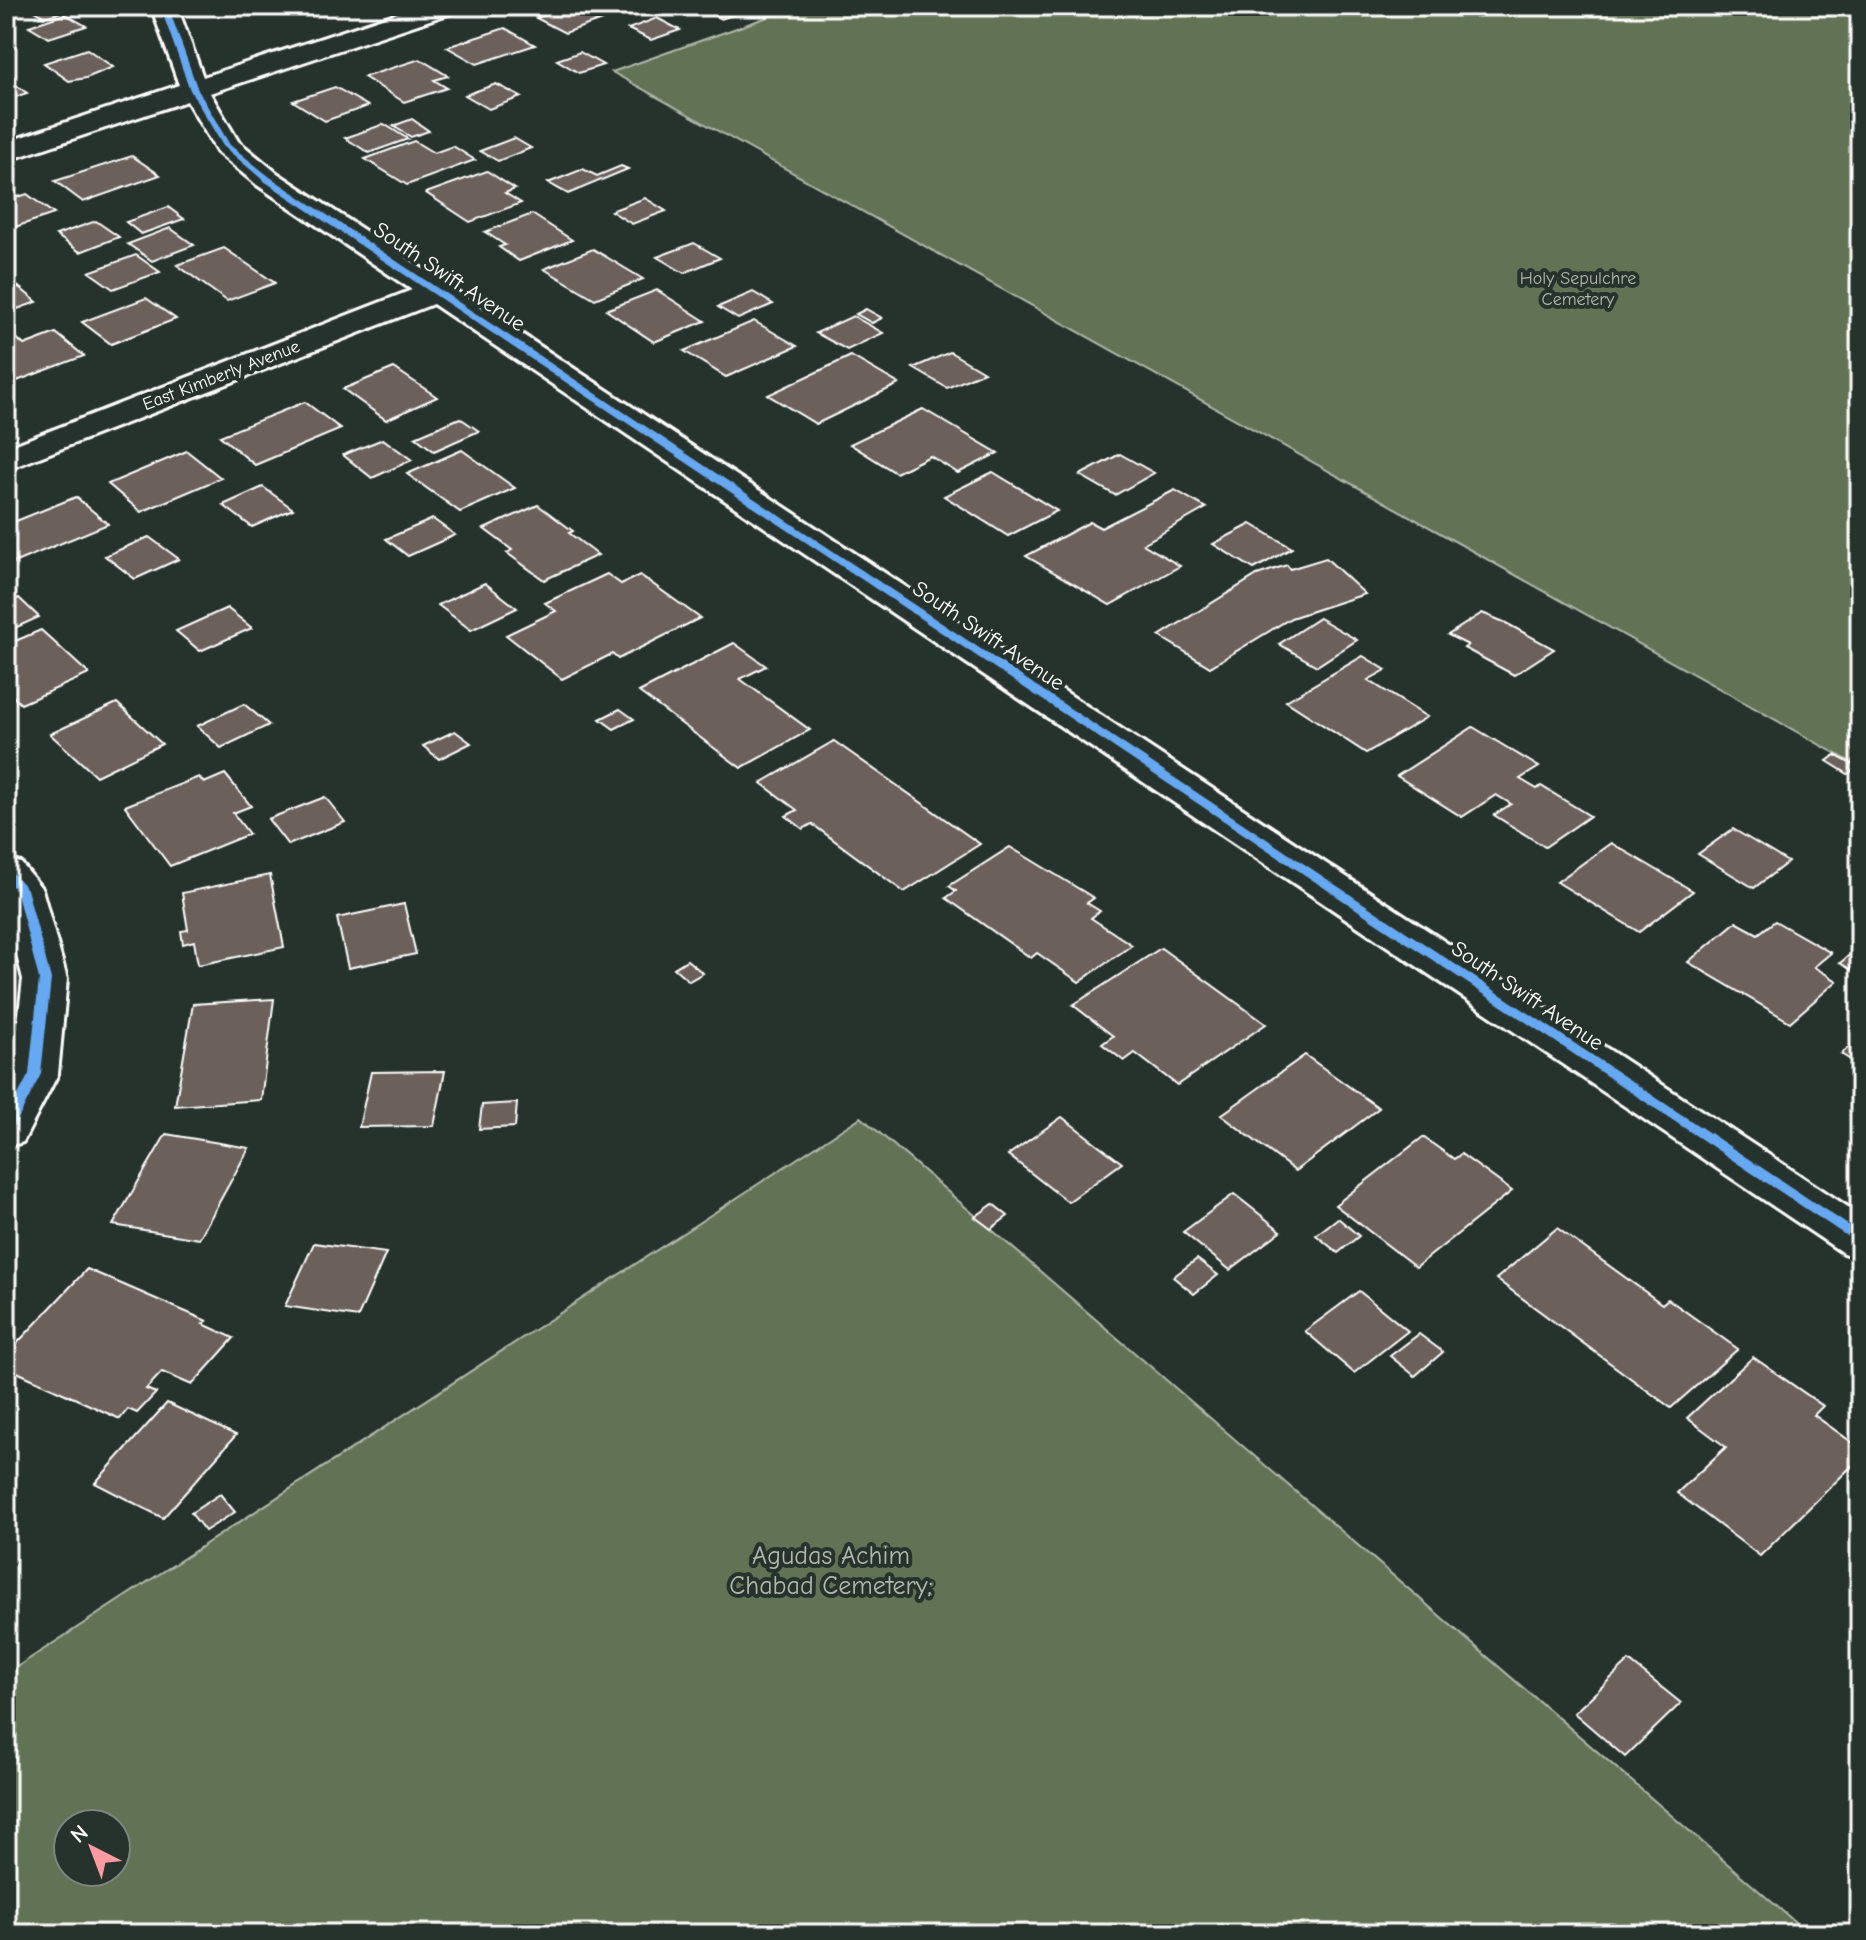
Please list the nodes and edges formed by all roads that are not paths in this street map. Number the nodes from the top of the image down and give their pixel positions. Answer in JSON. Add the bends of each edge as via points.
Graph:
{"nodes":[{"id":1,"x":164,"y":6,"type":"edge"},
{"id":2,"x":445,"y":6,"type":"edge"},
{"id":3,"x":194,"y":90,"type":"junction"},
{"id":4,"x":6,"y":152,"type":"edge"},
{"id":5,"x":437,"y":291,"type":"junction"},
{"id":6,"x":6,"y":460,"type":"edge"},
{"id":7,"x":6,"y":873,"type":"edge"},
{"id":8,"x":6,"y":1130,"type":"edge"},
{"id":9,"x":1860,"y":1240,"type":"edge"}],
"edges":[{"from":1,"to":3,"type":"street","name":"South Swift Avenue"},
{"from":2,"to":3,"type":"street"},
{"from":3,"to":4,"type":"street"},
{"from":3,"to":5,"type":"street","name":"South Swift Avenue","via":[[227,146],[267,179]]},
{"from":5,"to":6,"type":"street","name":"East Kimberly Avenue"},
{"from":5,"to":9,"type":"street","name":"South Swift Avenue"},
{"from":7,"to":8,"type":"street","via":[[21,889],[45,979],[35,1074]]}]}
